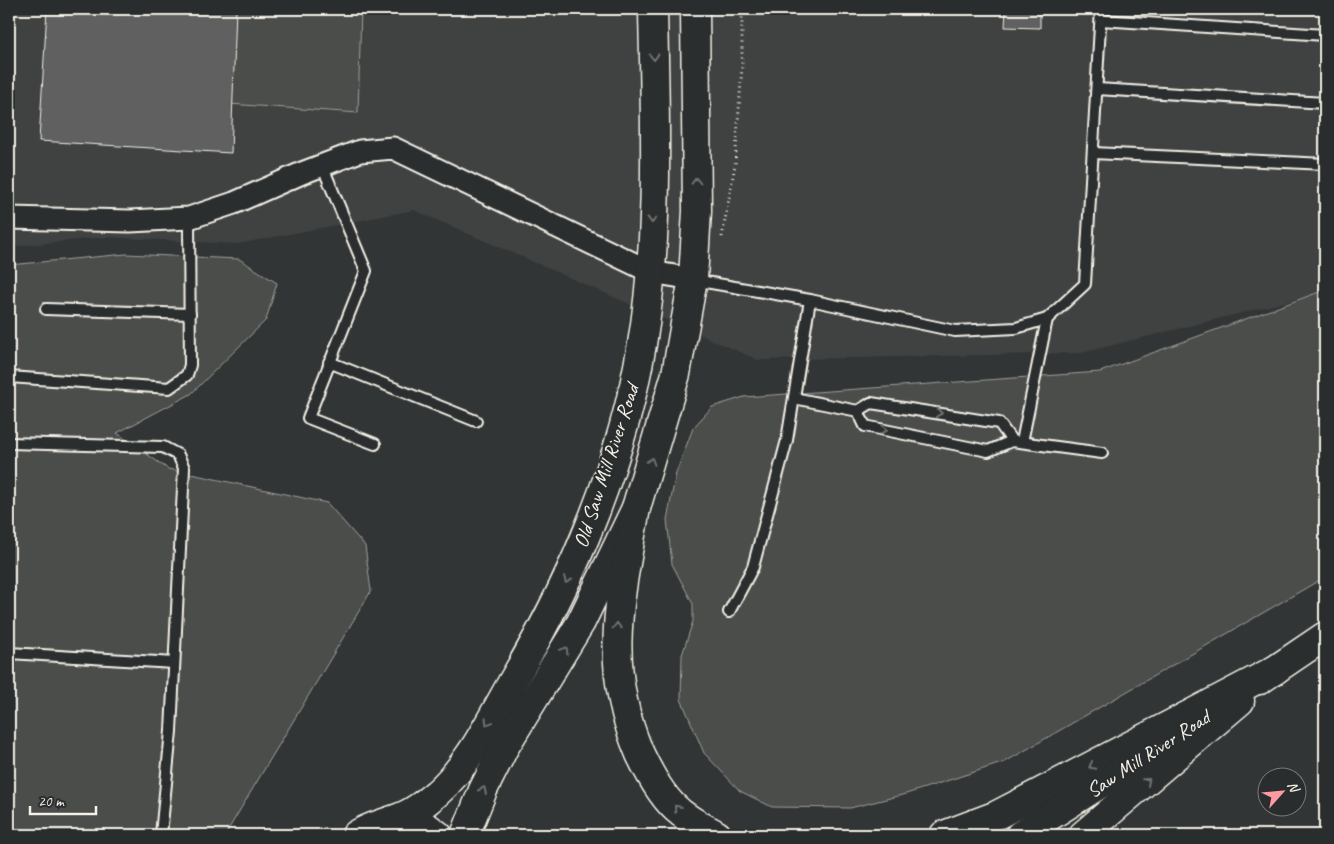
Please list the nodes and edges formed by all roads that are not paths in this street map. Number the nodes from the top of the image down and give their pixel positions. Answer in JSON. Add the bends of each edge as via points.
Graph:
{"nodes":[{"id":1,"x":653,"y":9,"type":"edge"},
{"id":2,"x":696,"y":9,"type":"edge"},
{"id":3,"x":1101,"y":9,"type":"edge"},
{"id":4,"x":1101,"y":20,"type":"junction"},
{"id":5,"x":1325,"y":35,"type":"edge"},
{"id":6,"x":1097,"y":89,"type":"junction"},
{"id":7,"x":1325,"y":103,"type":"edge"},
{"id":8,"x":1093,"y":153,"type":"junction"},
{"id":9,"x":1325,"y":164,"type":"edge"},
{"id":10,"x":322,"y":165,"type":"junction"},
{"id":11,"x":9,"y":218,"type":"edge"},
{"id":12,"x":189,"y":218,"type":"junction"},
{"id":13,"x":651,"y":272,"type":"junction"},
{"id":14,"x":693,"y":279,"type":"junction"},
{"id":15,"x":810,"y":300,"type":"junction"},
{"id":16,"x":46,"y":309,"type":"dead end"},
{"id":17,"x":190,"y":314,"type":"junction"},
{"id":18,"x":1047,"y":319,"type":"junction"},
{"id":19,"x":329,"y":362,"type":"junction"},
{"id":20,"x":9,"y":377,"type":"edge"},
{"id":21,"x":794,"y":398,"type":"junction"},
{"id":22,"x":858,"y":411,"type":"junction"},
{"id":23,"x":476,"y":422,"type":"dead end"},
{"id":24,"x":1017,"y":441,"type":"junction"},
{"id":25,"x":9,"y":443,"type":"edge"},
{"id":26,"x":375,"y":444,"type":"dead end"},
{"id":27,"x":1102,"y":453,"type":"dead end"},
{"id":28,"x":636,"y":508,"type":"junction"},
{"id":29,"x":729,"y":612,"type":"dead end"},
{"id":30,"x":1325,"y":636,"type":"edge"},
{"id":31,"x":9,"y":653,"type":"edge"},
{"id":32,"x":174,"y":663,"type":"junction"},
{"id":33,"x":1275,"y":670,"type":"junction"},
{"id":34,"x":398,"y":818,"type":"junction"},
{"id":35,"x":161,"y":835,"type":"edge"},
{"id":36,"x":356,"y":835,"type":"edge"},
{"id":37,"x":438,"y":835,"type":"edge"},
{"id":38,"x":465,"y":835,"type":"edge"},
{"id":39,"x":717,"y":835,"type":"edge"},
{"id":40,"x":944,"y":835,"type":"edge"},
{"id":41,"x":1020,"y":835,"type":"edge"},
{"id":42,"x":1083,"y":835,"type":"edge"}],
"edges":[{"from":1,"to":13,"type":"street","name":"Old Saw Mill River Road","one_way":true,"via":[[655,108]]},
{"from":14,"to":2,"type":"street","name":"Old Saw Mill River Road","one_way":true,"via":[[697,211]]},
{"from":3,"to":4,"type":"lane"},
{"from":4,"to":5,"type":"lane"},
{"from":4,"to":6,"type":"lane"},
{"from":6,"to":7,"type":"lane"},
{"from":6,"to":8,"type":"lane"},
{"from":8,"to":9,"type":"lane"},
{"from":8,"to":18,"type":"lane","via":[[1085,284]]},
{"from":10,"to":12,"type":"street","via":[[234,203]]},
{"from":10,"to":13,"type":"street","via":[[360,151],[393,148]]},
{"from":10,"to":19,"type":"lane","via":[[366,270]]},
{"from":11,"to":12,"type":"street","via":[[130,221]]},
{"from":12,"to":17,"type":"lane"},
{"from":13,"to":14,"type":"street"},
{"from":13,"to":34,"type":"street","name":"Old Saw Mill River Road","one_way":true,"via":[[642,345],[620,434],[567,581],[535,643],[461,768],[424,803]]},
{"from":14,"to":15,"type":"lane"},
{"from":28,"to":14,"type":"street","name":"Old Saw Mill River Road","one_way":true,"via":[[676,374]]},
{"from":15,"to":18,"type":"lane","via":[[955,331],[1016,328]]},
{"from":15,"to":21,"type":"lane"},
{"from":16,"to":17,"type":"lane"},
{"from":17,"to":20,"type":"lane","via":[[190,365],[187,375],[169,388]]},
{"from":18,"to":24,"type":"lane"},
{"from":19,"to":23,"type":"lane"},
{"from":19,"to":26,"type":"lane","via":[[308,418]]},
{"from":21,"to":22,"type":"lane"},
{"from":21,"to":29,"type":"lane","via":[[787,440],[753,567]]},
{"from":22,"to":24,"type":"lane","one_way":true,"via":[[871,403],[999,423]]},
{"from":22,"to":24,"type":"lane","one_way":true,"via":[[865,426],[988,451]]},
{"from":24,"to":27,"type":"lane"},
{"from":25,"to":32,"type":"lane","via":[[163,447],[178,455],[184,468]]},
{"from":38,"to":28,"type":"street","name":"Old Saw Mill River Road","one_way":true,"via":[[504,748],[581,622]]},
{"from":39,"to":28,"type":"street","one_way":true,"via":[[680,813],[649,775],[629,728],[618,677],[617,617]]},
{"from":30,"to":33,"type":"street"},
{"from":31,"to":32,"type":"lane"},
{"from":32,"to":35,"type":"lane"},
{"from":33,"to":40,"type":"street","one_way":true,"via":[[998,815]]},
{"from":33,"to":41,"type":"street","name":"Saw Mill River Road"},
{"from":42,"to":33,"type":"street","one_way":true},
{"from":34,"to":36,"type":"street","name":"Old Saw Mill River Road"},
{"from":34,"to":37,"type":"street","via":[[427,827]]}]}
